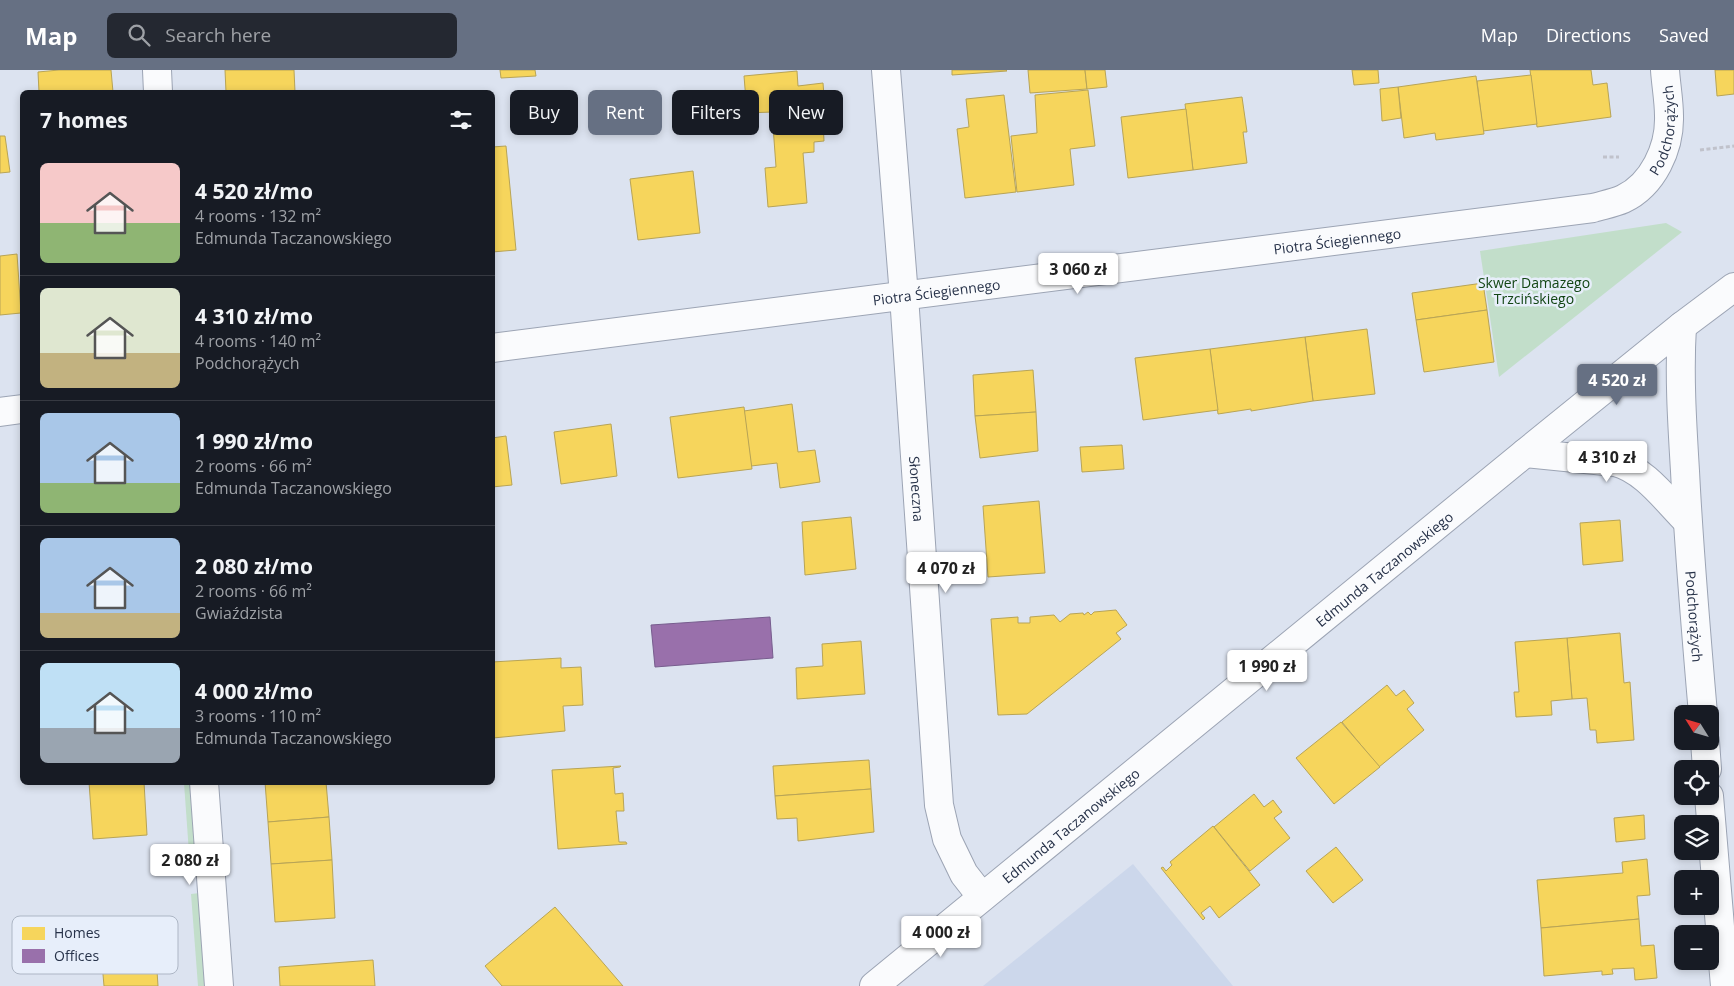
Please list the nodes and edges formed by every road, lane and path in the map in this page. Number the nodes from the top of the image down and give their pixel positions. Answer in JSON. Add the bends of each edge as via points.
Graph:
{"nodes":[{"id":1,"x":157,"y":70,"type":"edge"},
{"id":2,"x":886,"y":70,"type":"edge"},
{"id":3,"x":1665,"y":70,"type":"edge"},
{"id":4,"x":158,"y":90,"type":"edge"},
{"id":5,"x":1643,"y":185,"type":"joint"},
{"id":6,"x":1734,"y":287,"type":"edge"},
{"id":7,"x":904,"y":296,"type":"junction"},
{"id":8,"x":1682,"y":326,"type":"junction"},
{"id":9,"x":495,"y":348,"type":"edge"},
{"id":10,"x":20,"y":409,"type":"edge"},
{"id":11,"x":0,"y":412,"type":"edge"},
{"id":12,"x":1524,"y":453,"type":"junction"},
{"id":13,"x":1687,"y":520,"type":"junction"},
{"id":14,"x":1702,"y":705,"type":"edge"},
{"id":15,"x":204,"y":785,"type":"edge"},
{"id":16,"x":1710,"y":805,"type":"edge"},
{"id":17,"x":982,"y":897,"type":"junction"},
{"id":18,"x":219,"y":986,"type":"edge"},
{"id":19,"x":874,"y":986,"type":"edge"},
{"id":20,"x":1724,"y":986,"type":"edge"}],
"edges":[{"from":1,"to":4,"type":"street"},
{"from":2,"to":7,"type":"street","name":"Słoneczna"},
{"from":3,"to":5,"type":"street","name":"Podchorążych","via":[[1669,118],[1667,138],[1658,164]]},
{"from":5,"to":7,"type":"street","name":"Piotra Ściegiennego","via":[[1623,199],[1593,208]]},
{"from":6,"to":8,"type":"street","name":"Edmunda Taczanowskiego"},
{"from":7,"to":9,"type":"street","name":"Piotra Ściegiennego"},
{"from":7,"to":17,"type":"street","name":"Słoneczna","via":[[939,805],[947,839],[964,874]]},
{"from":8,"to":12,"type":"street","name":"Edmunda Taczanowskiego"},
{"from":8,"to":13,"type":"street","name":"Podchorążych","via":[[1681,401]]},
{"from":10,"to":11,"type":"street"},
{"from":12,"to":13,"type":"street","via":[[1624,464],[1638,471]]},
{"from":12,"to":17,"type":"street","name":"Edmunda Taczanowskiego"},
{"from":13,"to":14,"type":"street","name":"Podchorążych"},
{"from":15,"to":18,"type":"street"},
{"from":16,"to":20,"type":"street"},
{"from":17,"to":19,"type":"street","name":"Edmunda Taczanowskiego"}]}
